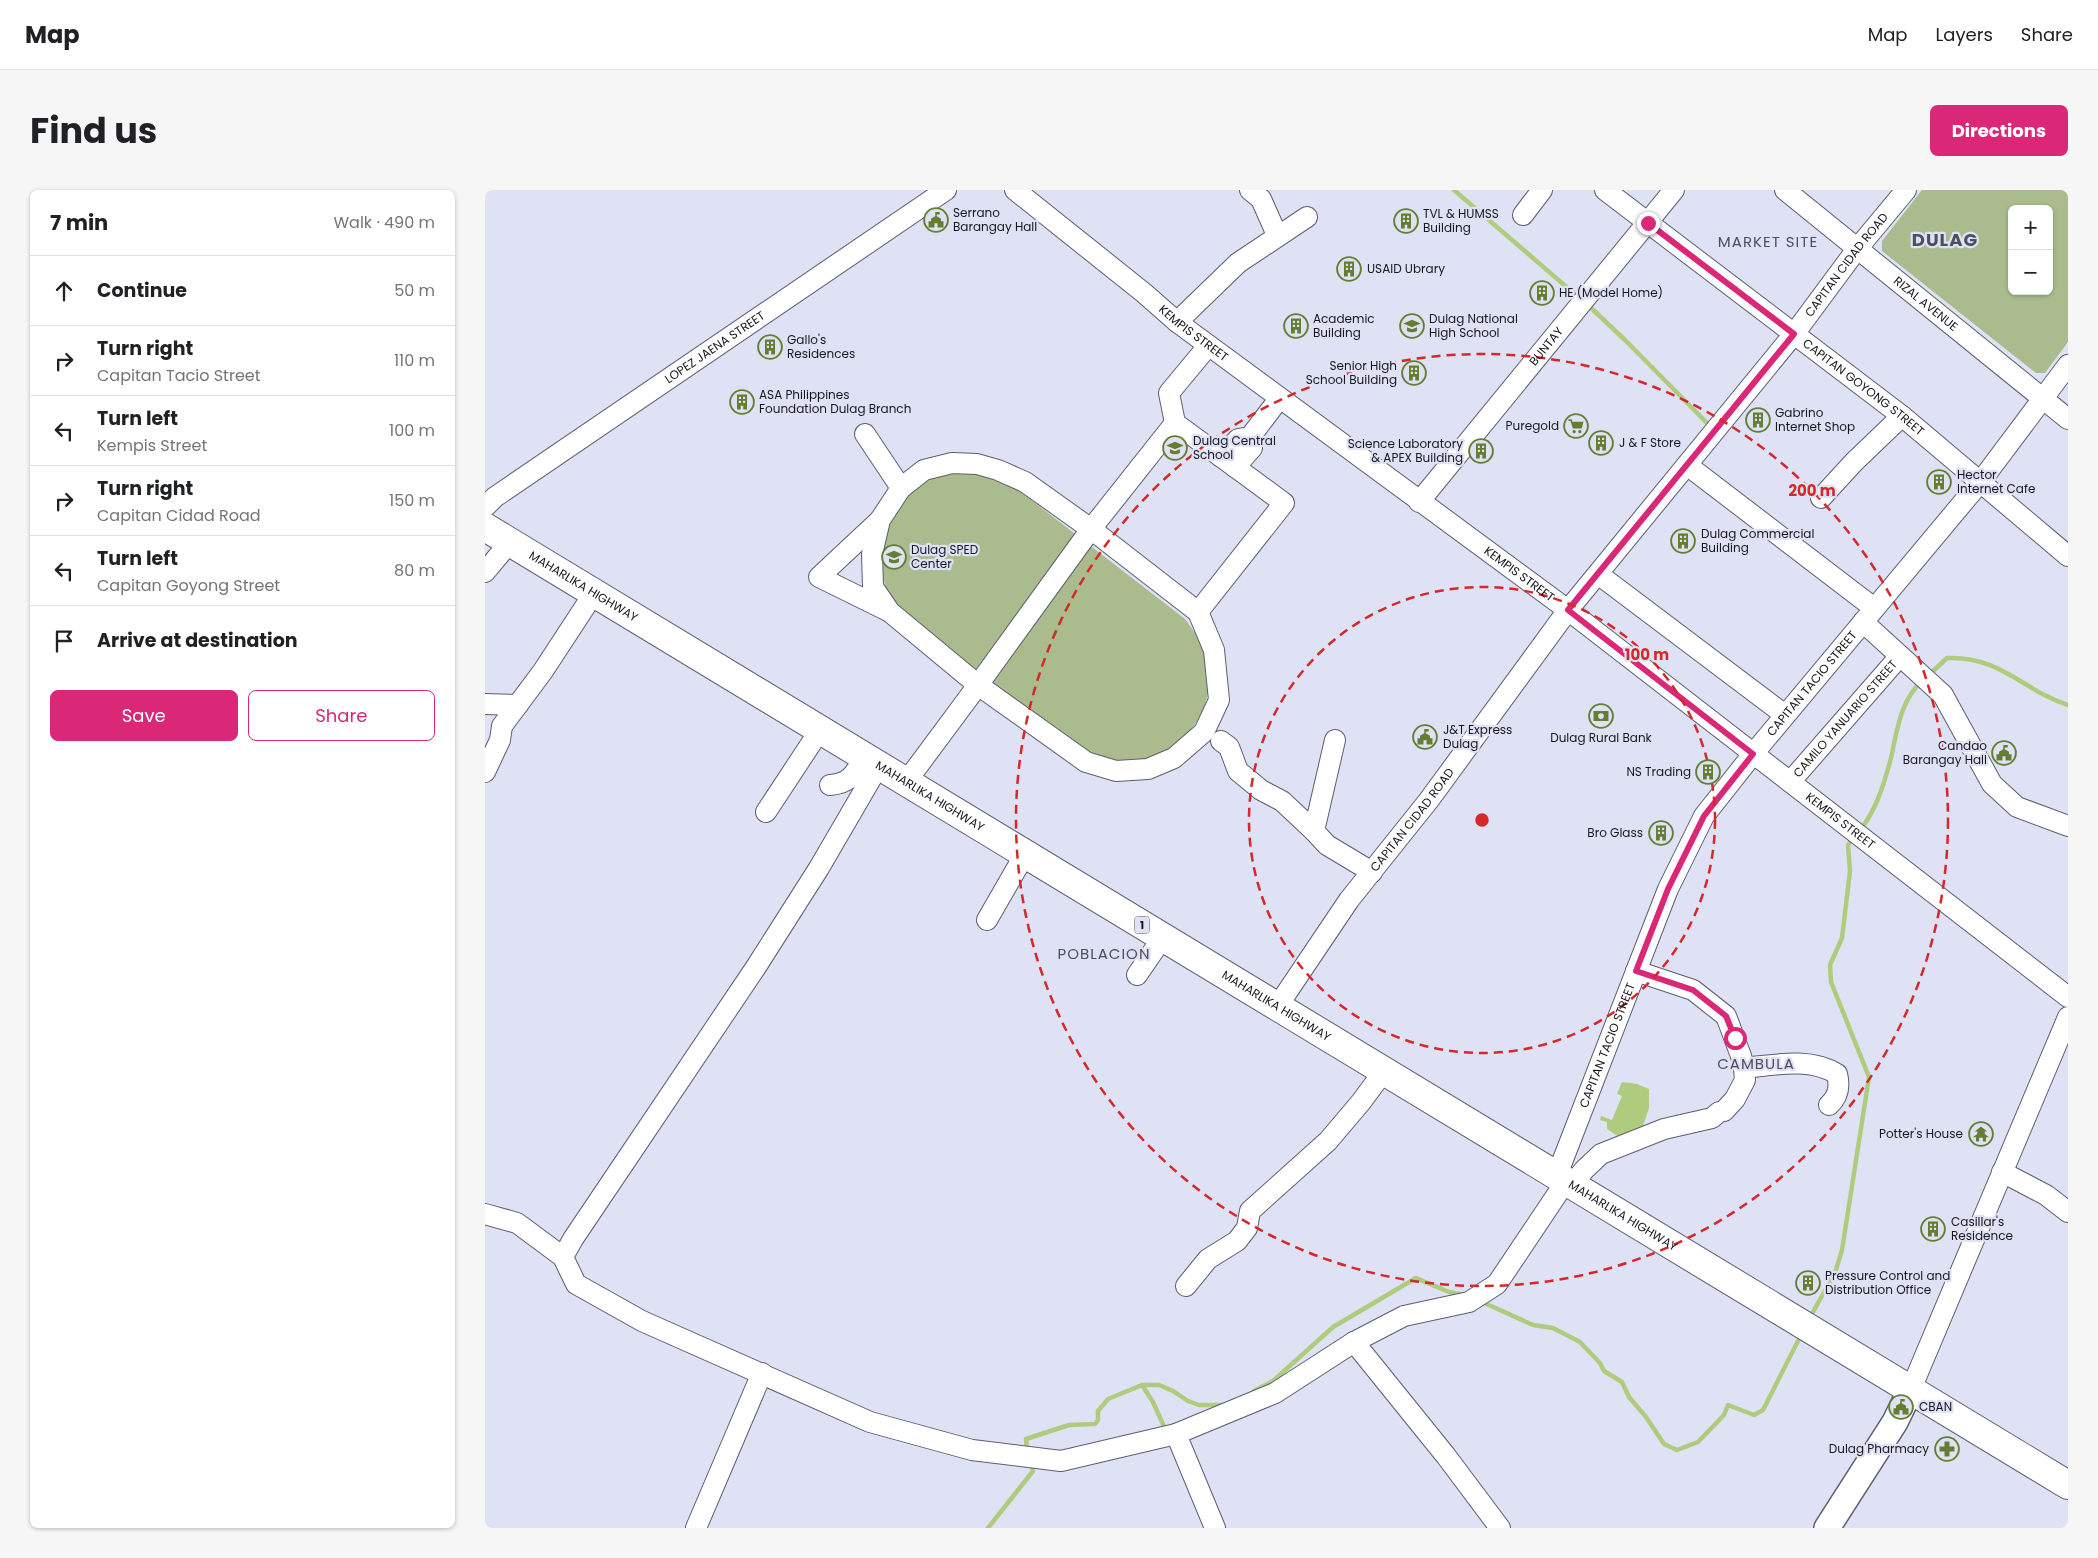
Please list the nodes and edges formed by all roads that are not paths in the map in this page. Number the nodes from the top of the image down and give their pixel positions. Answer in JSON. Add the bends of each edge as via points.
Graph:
{"nodes":[{"id":1,"x":945,"y":190,"type":"edge"},
{"id":2,"x":1015,"y":190,"type":"edge"},
{"id":3,"x":1251,"y":190,"type":"edge"},
{"id":4,"x":1542,"y":190,"type":"edge"},
{"id":5,"x":1605,"y":190,"type":"edge"},
{"id":6,"x":1674,"y":190,"type":"edge"},
{"id":7,"x":1785,"y":190,"type":"edge"},
{"id":8,"x":1906,"y":190,"type":"edge"},
{"id":9,"x":1523,"y":215,"type":"dead end"},
{"id":10,"x":1307,"y":217,"type":"dead end"},
{"id":11,"x":1648,"y":223,"type":"junction"},
{"id":12,"x":1277,"y":235,"type":"junction"},
{"id":13,"x":1857,"y":249,"type":"junction"},
{"id":14,"x":1177,"y":322,"type":"junction"},
{"id":15,"x":1794,"y":334,"type":"junction"},
{"id":16,"x":1208,"y":346,"type":"junction"},
{"id":17,"x":2068,"y":365,"type":"edge"},
{"id":18,"x":1279,"y":399,"type":"junction"},
{"id":19,"x":2043,"y":400,"type":"junction"},
{"id":20,"x":1902,"y":416,"type":"junction"},
{"id":21,"x":2068,"y":419,"type":"edge"},
{"id":22,"x":1175,"y":423,"type":"junction"},
{"id":23,"x":865,"y":434,"type":"dead end"},
{"id":24,"x":1228,"y":462,"type":"junction"},
{"id":25,"x":1687,"y":465,"type":"junction"},
{"id":26,"x":1981,"y":481,"type":"junction"},
{"id":27,"x":901,"y":488,"type":"junction"},
{"id":28,"x":1821,"y":498,"type":"dead end"},
{"id":29,"x":1419,"y":502,"type":"junction"},
{"id":30,"x":485,"y":507,"type":"edge"},
{"id":31,"x":880,"y":520,"type":"junction"},
{"id":32,"x":485,"y":527,"type":"edge"},
{"id":33,"x":1091,"y":529,"type":"junction"},
{"id":34,"x":509,"y":542,"type":"junction"},
{"id":35,"x":2068,"y":556,"type":"edge"},
{"id":36,"x":485,"y":572,"type":"edge"},
{"id":37,"x":1598,"y":574,"type":"junction"},
{"id":38,"x":594,"y":593,"type":"junction"},
{"id":39,"x":1568,"y":610,"type":"junction"},
{"id":40,"x":890,"y":612,"type":"junction"},
{"id":41,"x":1197,"y":612,"type":"junction"},
{"id":42,"x":1869,"y":615,"type":"junction"},
{"id":43,"x":1906,"y":662,"type":"junction"},
{"id":44,"x":978,"y":686,"type":"junction"},
{"id":45,"x":485,"y":704,"type":"edge"},
{"id":46,"x":518,"y":705,"type":"junction"},
{"id":47,"x":1785,"y":715,"type":"junction"},
{"id":48,"x":821,"y":730,"type":"junction"},
{"id":49,"x":1335,"y":740,"type":"dead end"},
{"id":50,"x":1221,"y":742,"type":"dead end"},
{"id":51,"x":1753,"y":754,"type":"junction"},
{"id":52,"x":872,"y":761,"type":"junction"},
{"id":53,"x":485,"y":772,"type":"edge"},
{"id":54,"x":906,"y":782,"type":"junction"},
{"id":55,"x":1790,"y":782,"type":"junction"},
{"id":56,"x":830,"y":785,"type":"dead end"},
{"id":57,"x":766,"y":812,"type":"dead end"},
{"id":58,"x":2068,"y":826,"type":"edge"},
{"id":59,"x":1315,"y":831,"type":"junction"},
{"id":60,"x":1025,"y":854,"type":"junction"},
{"id":61,"x":1372,"y":872,"type":"junction"},
{"id":62,"x":987,"y":920,"type":"dead end"},
{"id":63,"x":1163,"y":937,"type":"junction"},
{"id":64,"x":1636,"y":971,"type":"junction"},
{"id":65,"x":1137,"y":975,"type":"dead end"},
{"id":66,"x":2068,"y":997,"type":"edge"},
{"id":67,"x":1277,"y":1007,"type":"junction"},
{"id":68,"x":2068,"y":1017,"type":"edge"},
{"id":69,"x":1744,"y":1068,"type":"junction"},
{"id":70,"x":1384,"y":1071,"type":"junction"},
{"id":71,"x":1829,"y":1105,"type":"dead end"},
{"id":72,"x":2002,"y":1172,"type":"junction"},
{"id":73,"x":1565,"y":1180,"type":"junction"},
{"id":74,"x":2068,"y":1212,"type":"edge"},
{"id":75,"x":485,"y":1214,"type":"edge"},
{"id":76,"x":563,"y":1258,"type":"junction"},
{"id":77,"x":1186,"y":1286,"type":"dead end"},
{"id":78,"x":1354,"y":1342,"type":"junction"},
{"id":79,"x":762,"y":1373,"type":"junction"},
{"id":80,"x":1911,"y":1390,"type":"junction"},
{"id":81,"x":1176,"y":1434,"type":"junction"},
{"id":82,"x":2068,"y":1485,"type":"edge"},
{"id":83,"x":696,"y":1528,"type":"edge"},
{"id":84,"x":1215,"y":1528,"type":"edge"},
{"id":85,"x":1500,"y":1528,"type":"edge"},
{"id":86,"x":1827,"y":1528,"type":"edge"}],
"edges":[{"from":1,"to":30,"type":"street","name":"LOPEZ JAENA STREET","via":[[495,497]]},
{"from":2,"to":14,"type":"street","name":"KEMPIS STREET"},
{"from":3,"to":12,"type":"street","via":[[1261,199]]},
{"from":4,"to":9,"type":"street"},
{"from":5,"to":11,"type":"street","name":"CAPITAN GOYONG STREET"},
{"from":6,"to":11,"type":"street","name":"BUNTAY"},
{"from":7,"to":13,"type":"street","name":"RIZAL AVENUE"},
{"from":8,"to":13,"type":"street","name":"CAPITAN CIDAD ROAD"},
{"from":10,"to":12,"type":"street"},
{"from":11,"to":15,"type":"street","name":"CAPITAN GOYONG STREET"},
{"from":11,"to":29,"type":"street","name":"BUNTAY"},
{"from":12,"to":14,"type":"street","via":[[1238,263]]},
{"from":13,"to":15,"type":"street","name":"CAPITAN CIDAD ROAD"},
{"from":13,"to":19,"type":"street","name":"RIZAL AVENUE"},
{"from":14,"to":16,"type":"street","name":"KEMPIS STREET"},
{"from":15,"to":20,"type":"street","name":"CAPITAN GOYONG STREET"},
{"from":15,"to":25,"type":"street","name":"CAPITAN CIDAD ROAD"},
{"from":16,"to":18,"type":"street","name":"KEMPIS STREET"},
{"from":16,"to":22,"type":"street","via":[[1169,393]]},
{"from":17,"to":19,"type":"street","name":"CAPITAN TACIO STREET"},
{"from":18,"to":24,"type":"street","via":[[1250,437],[1238,439]]},
{"from":18,"to":29,"type":"street","name":"KEMPIS STREET"},
{"from":19,"to":21,"type":"street","name":"RIZAL AVENUE"},
{"from":19,"to":26,"type":"street","name":"CAPITAN TACIO STREET"},
{"from":20,"to":26,"type":"street","name":"CAPITAN GOYONG STREET"},
{"from":20,"to":28,"type":"street"},
{"from":22,"to":24,"type":"street"},
{"from":22,"to":33,"type":"street"},
{"from":23,"to":27,"type":"street"},
{"from":24,"to":41,"type":"street","via":[[1284,504]]},
{"from":25,"to":37,"type":"street","name":"CAPITAN CIDAD ROAD"},
{"from":25,"to":42,"type":"street"},
{"from":26,"to":35,"type":"street","name":"CAPITAN GOYONG STREET"},
{"from":26,"to":42,"type":"street","name":"CAPITAN TACIO STREET"},
{"from":27,"to":31,"type":"street"},
{"from":27,"to":33,"type":"street","via":[[924,470],[952,463],[977,464],[1025,482]]},
{"from":29,"to":39,"type":"street","name":"KEMPIS STREET"},
{"from":31,"to":40,"type":"street","via":[[872,554],[873,587]]},
{"from":31,"to":40,"type":"street","via":[[819,577]]},
{"from":32,"to":34,"type":"highway","name":"MAHARLIKA HIGHWAY","number":"1"},
{"from":33,"to":41,"type":"street"},
{"from":33,"to":44,"type":"street"},
{"from":34,"to":36,"type":"street"},
{"from":34,"to":38,"type":"highway","name":"MAHARLIKA HIGHWAY","number":"1"},
{"from":37,"to":39,"type":"street","name":"CAPITAN CIDAD ROAD"},
{"from":37,"to":47,"type":"street"},
{"from":38,"to":46,"type":"street"},
{"from":38,"to":48,"type":"highway","name":"MAHARLIKA HIGHWAY","number":"1"},
{"from":39,"to":51,"type":"street","name":"KEMPIS STREET"},
{"from":39,"to":61,"type":"street","name":"CAPITAN CIDAD ROAD","via":[[1429,800]]},
{"from":40,"to":44,"type":"street"},
{"from":41,"to":44,"type":"street","via":[[1214,650],[1219,700],[1204,732],[1174,758],[1148,769],[1116,771],[1086,762]]},
{"from":42,"to":43,"type":"street"},
{"from":42,"to":47,"type":"street","name":"CAPITAN TACIO STREET"},
{"from":43,"to":55,"type":"street","name":"CAMILO YANUARIO STREET"},
{"from":43,"to":58,"type":"street","via":[[1943,695],[1992,784],[2017,807]]},
{"from":44,"to":54,"type":"street"},
{"from":45,"to":46,"type":"street"},
{"from":46,"to":53,"type":"street","via":[[502,726],[500,740]]},
{"from":47,"to":51,"type":"street","name":"CAPITAN TACIO STREET"},
{"from":48,"to":52,"type":"highway","name":"MAHARLIKA HIGHWAY","number":"1"},
{"from":48,"to":57,"type":"street"},
{"from":49,"to":59,"type":"street"},
{"from":50,"to":59,"type":"street","via":[[1229,747],[1238,770],[1261,790],[1282,801]]},
{"from":51,"to":55,"type":"street","name":"KEMPIS STREET"},
{"from":51,"to":64,"type":"street","name":"CAPITAN TACIO STREET","via":[[1704,816],[1668,889]]},
{"from":52,"to":54,"type":"highway","name":"MAHARLIKA HIGHWAY","number":"1"},
{"from":52,"to":56,"type":"street","via":[[843,784]]},
{"from":52,"to":76,"type":"street","via":[[819,868],[613,1177]]},
{"from":54,"to":60,"type":"highway","name":"MAHARLIKA HIGHWAY","number":"1"},
{"from":55,"to":66,"type":"street","name":"KEMPIS STREET"},
{"from":59,"to":61,"type":"street","via":[[1327,845]]},
{"from":60,"to":62,"type":"street"},
{"from":60,"to":63,"type":"highway","name":"MAHARLIKA HIGHWAY","number":"1"},
{"from":61,"to":67,"type":"street","name":"CAPITAN CIDAD ROAD","via":[[1349,900]]},
{"from":63,"to":65,"type":"street"},
{"from":63,"to":67,"type":"highway","name":"MAHARLIKA HIGHWAY","number":"1"},
{"from":64,"to":69,"type":"street","via":[[1693,990],[1726,1016]]},
{"from":64,"to":73,"type":"street","name":"CAPITAN TACIO STREET"},
{"from":67,"to":70,"type":"highway","name":"MAHARLIKA HIGHWAY","number":"1"},
{"from":68,"to":72,"type":"street"},
{"from":69,"to":71,"type":"street","via":[[1798,1062],[1826,1067],[1837,1074],[1839,1084],[1836,1098]]},
{"from":69,"to":73,"type":"street","via":[[1745,1080],[1724,1111],[1712,1118],[1664,1129],[1601,1154],[1584,1170]]},
{"from":70,"to":73,"type":"highway","name":"MAHARLIKA HIGHWAY","number":"1"},
{"from":70,"to":77,"type":"street","via":[[1328,1141],[1250,1211],[1247,1228],[1237,1241],[1208,1258]]},
{"from":72,"to":74,"type":"street","via":[[2046,1195]]},
{"from":72,"to":80,"type":"street"},
{"from":73,"to":78,"type":"street","via":[[1497,1284],[1469,1302],[1404,1316]]},
{"from":73,"to":80,"type":"highway","name":"MAHARLIKA HIGHWAY","number":"1"},
{"from":75,"to":76,"type":"street","via":[[517,1223]]},
{"from":76,"to":79,"type":"street","via":[[576,1284],[642,1320]]},
{"from":78,"to":81,"type":"street","via":[[1275,1393]]},
{"from":78,"to":85,"type":"street"},
{"from":79,"to":81,"type":"street","via":[[870,1422],[972,1450],[1061,1461]]},
{"from":79,"to":83,"type":"street"},
{"from":80,"to":82,"type":"highway","name":"MAHARLIKA HIGHWAY","number":"1"},
{"from":80,"to":86,"type":"main road","via":[[1895,1422]]},
{"from":81,"to":84,"type":"street"}]}
